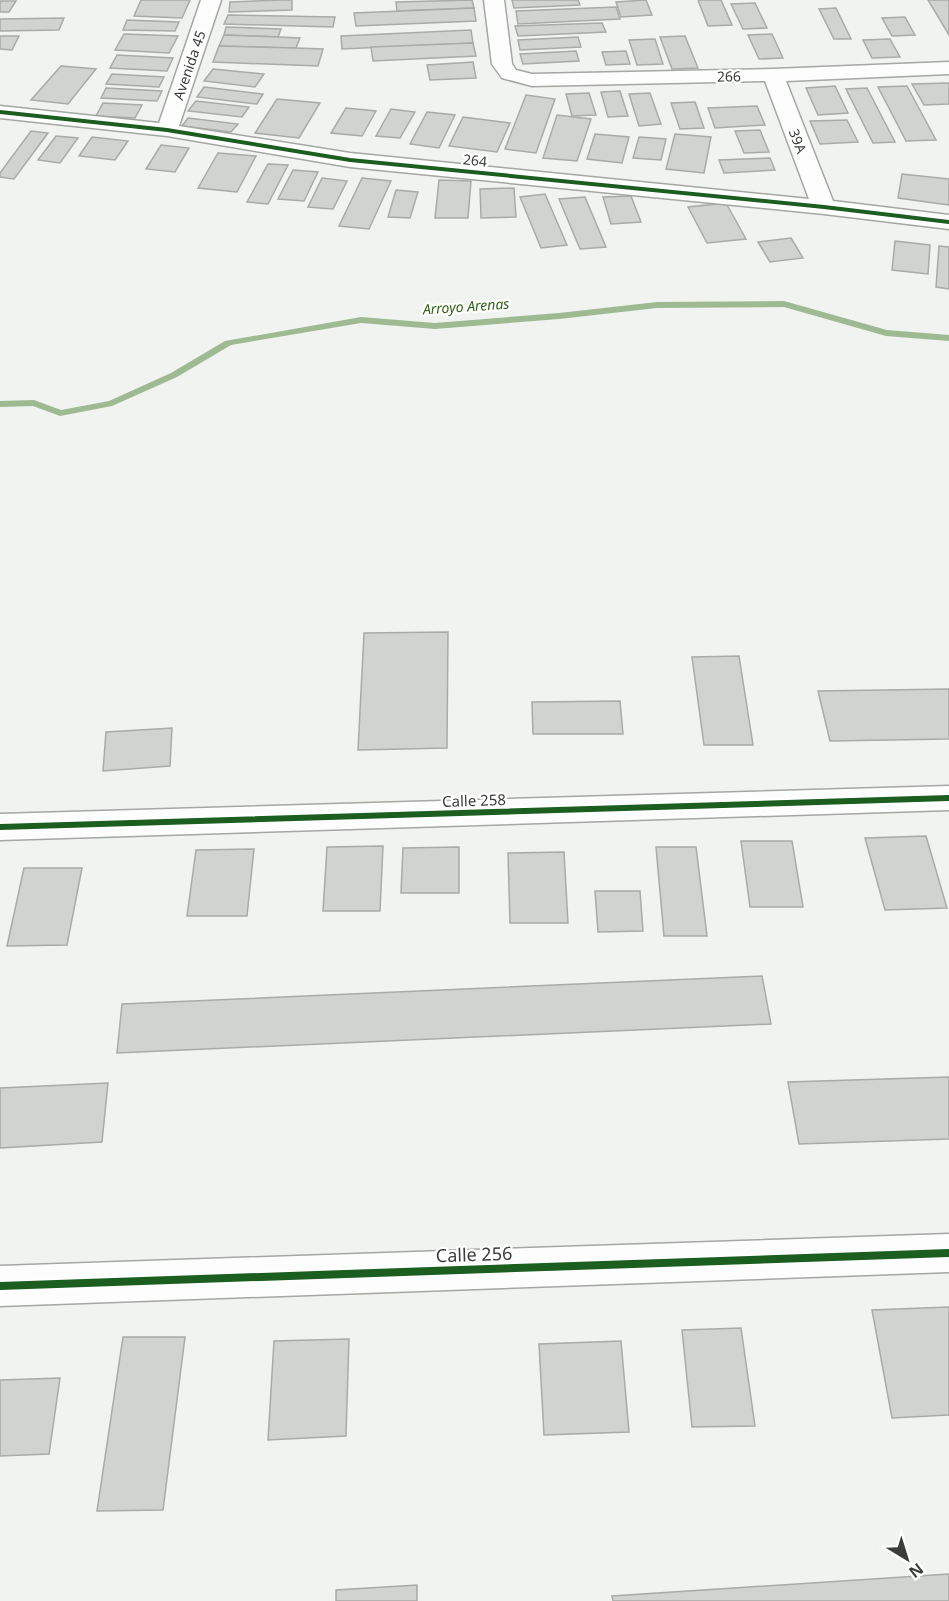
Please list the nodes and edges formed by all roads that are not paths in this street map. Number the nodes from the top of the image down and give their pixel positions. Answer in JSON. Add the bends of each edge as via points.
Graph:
{"nodes":[{"id":1,"x":211,"y":0,"type":"edge"},
{"id":2,"x":494,"y":0,"type":"edge"},
{"id":3,"x":949,"y":68,"type":"edge"},
{"id":4,"x":773,"y":75,"type":"junction"},
{"id":5,"x":0,"y":112,"type":"edge"},
{"id":6,"x":167,"y":130,"type":"junction"},
{"id":7,"x":824,"y":207,"type":"junction"},
{"id":8,"x":949,"y":222,"type":"edge"},
{"id":9,"x":949,"y":798,"type":"edge"},
{"id":10,"x":0,"y":827,"type":"edge"},
{"id":11,"x":949,"y":1253,"type":"edge"},
{"id":12,"x":0,"y":1286,"type":"edge"}],
"edges":[{"from":1,"to":6,"type":"street","name":"Avenida 45"},
{"from":2,"to":4,"type":"street","name":"266","via":[[502,64],[509,74],[532,80]]},
{"from":3,"to":4,"type":"street","name":"266"},
{"from":4,"to":7,"type":"street","name":"39A"},
{"from":5,"to":6,"type":"street","name":"264"},
{"from":6,"to":7,"type":"street","name":"264","via":[[350,160]]},
{"from":7,"to":8,"type":"street","name":"264"},
{"from":9,"to":10,"type":"street","name":"Calle 258"},
{"from":11,"to":12,"type":"street","name":"Calle 256"}]}
